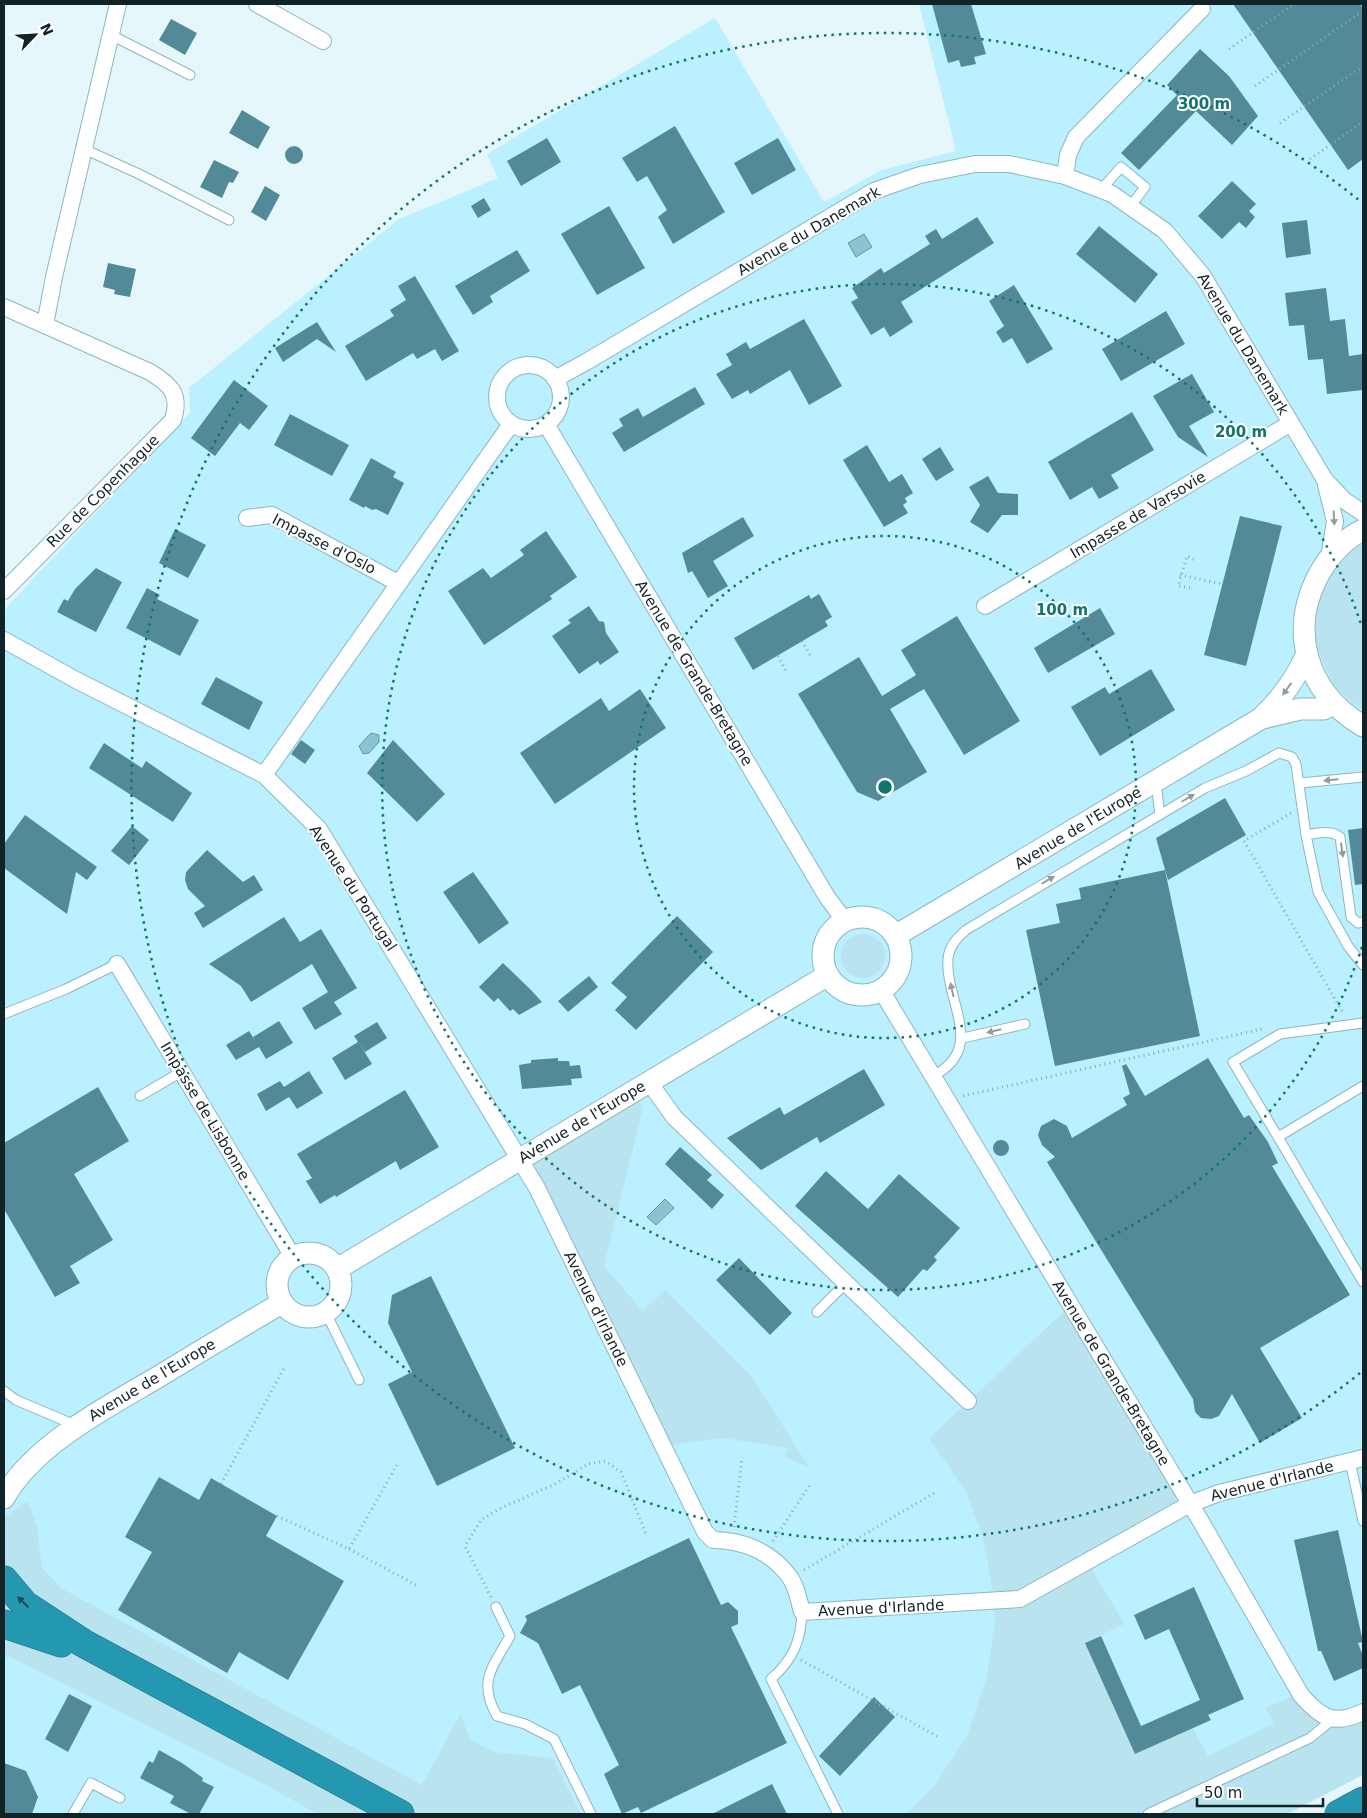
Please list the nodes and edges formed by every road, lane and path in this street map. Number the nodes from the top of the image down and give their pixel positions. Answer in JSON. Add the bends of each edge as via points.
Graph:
{"nodes":[{"id":1,"x":118,"y":4,"type":"edge"},
{"id":2,"x":257,"y":4,"type":"edge"},
{"id":3,"x":1294,"y":4,"type":"edge"},
{"id":4,"x":1202,"y":9,"type":"dead end"},
{"id":5,"x":1363,"y":11,"type":"edge"},
{"id":6,"x":111,"y":35,"type":"junction"},
{"id":7,"x":323,"y":41,"type":"dead end"},
{"id":8,"x":1229,"y":49,"type":"dead end"},
{"id":9,"x":1363,"y":66,"type":"edge"},
{"id":10,"x":190,"y":75,"type":"dead end"},
{"id":11,"x":1255,"y":86,"type":"dead end"},
{"id":12,"x":1363,"y":122,"type":"edge"},
{"id":13,"x":1280,"y":123,"type":"dead end"},
{"id":14,"x":84,"y":149,"type":"junction"},
{"id":15,"x":1310,"y":159,"type":"dead end"},
{"id":16,"x":1065,"y":176,"type":"junction"},
{"id":17,"x":1101,"y":190,"type":"junction"},
{"id":18,"x":1130,"y":207,"type":"junction"},
{"id":19,"x":229,"y":220,"type":"dead end"},
{"id":20,"x":4,"y":307,"type":"edge"},
{"id":21,"x":45,"y":325,"type":"junction"},
{"id":22,"x":555,"y":379,"type":"junction"},
{"id":23,"x":1291,"y":423,"type":"junction"},
{"id":24,"x":512,"y":424,"type":"junction"},
{"id":25,"x":546,"y":424,"type":"junction"},
{"id":26,"x":1325,"y":480,"type":"junction"},
{"id":27,"x":1363,"y":513,"type":"edge"},
{"id":28,"x":247,"y":518,"type":"dead end"},
{"id":29,"x":1363,"y":530,"type":"edge"},
{"id":30,"x":1329,"y":558,"type":"junction"},
{"id":31,"x":1197,"y":561,"type":"dead end"},
{"id":32,"x":1180,"y":575,"type":"junction"},
{"id":33,"x":398,"y":583,"type":"junction"},
{"id":34,"x":1222,"y":584,"type":"dead end"},
{"id":35,"x":1190,"y":588,"type":"dead end"},
{"id":36,"x":4,"y":591,"type":"edge"},
{"id":37,"x":985,"y":606,"type":"dead end"},
{"id":38,"x":4,"y":640,"type":"edge"},
{"id":39,"x":802,"y":641,"type":"dead end"},
{"id":40,"x":1306,"y":654,"type":"junction"},
{"id":41,"x":778,"y":656,"type":"dead end"},
{"id":42,"x":810,"y":656,"type":"dead end"},
{"id":43,"x":786,"y":671,"type":"dead end"},
{"id":44,"x":1333,"y":703,"type":"junction"},
{"id":45,"x":1260,"y":719,"type":"junction"},
{"id":46,"x":1363,"y":726,"type":"edge"},
{"id":47,"x":264,"y":775,"type":"junction"},
{"id":48,"x":1363,"y":777,"type":"edge"},
{"id":49,"x":1156,"y":781,"type":"junction"},
{"id":50,"x":1300,"y":782,"type":"junction"},
{"id":51,"x":1302,"y":807,"type":"junction"},
{"id":52,"x":1160,"y":815,"type":"junction"},
{"id":53,"x":1306,"y":835,"type":"junction"},
{"id":54,"x":845,"y":921,"type":"junction"},
{"id":55,"x":1363,"y":922,"type":"edge"},
{"id":56,"x":895,"y":936,"type":"junction"},
{"id":57,"x":117,"y":964,"type":"joint"},
{"id":58,"x":1363,"y":965,"type":"edge"},
{"id":59,"x":828,"y":975,"type":"junction"},
{"id":60,"x":882,"y":990,"type":"junction"},
{"id":61,"x":1350,"y":1011,"type":"dead end"},
{"id":62,"x":1343,"y":1013,"type":"junction"},
{"id":63,"x":4,"y":1014,"type":"edge"},
{"id":64,"x":1334,"y":1015,"type":"dead end"},
{"id":65,"x":1025,"y":1024,"type":"dead end"},
{"id":66,"x":1363,"y":1024,"type":"edge"},
{"id":67,"x":1269,"y":1028,"type":"dead end"},
{"id":68,"x":963,"y":1038,"type":"junction"},
{"id":69,"x":181,"y":1072,"type":"junction"},
{"id":70,"x":933,"y":1076,"type":"junction"},
{"id":71,"x":649,"y":1082,"type":"junction"},
{"id":72,"x":1363,"y":1086,"type":"edge"},
{"id":73,"x":140,"y":1096,"type":"dead end"},
{"id":74,"x":947,"y":1100,"type":"junction"},
{"id":75,"x":1278,"y":1137,"type":"junction"},
{"id":76,"x":520,"y":1159,"type":"junction"},
{"id":77,"x":293,"y":1258,"type":"junction"},
{"id":78,"x":337,"y":1269,"type":"junction"},
{"id":79,"x":1363,"y":1282,"type":"edge"},
{"id":80,"x":846,"y":1284,"type":"junction"},
{"id":81,"x":282,"y":1302,"type":"junction"},
{"id":82,"x":817,"y":1312,"type":"dead end"},
{"id":83,"x":326,"y":1313,"type":"junction"},
{"id":84,"x":284,"y":1368,"type":"dead end"},
{"id":85,"x":358,"y":1380,"type":"dead end"},
{"id":86,"x":4,"y":1392,"type":"edge"},
{"id":87,"x":968,"y":1401,"type":"dead end"},
{"id":88,"x":78,"y":1426,"type":"junction"},
{"id":89,"x":742,"y":1458,"type":"dead end"},
{"id":90,"x":1357,"y":1460,"type":"edge"},
{"id":91,"x":398,"y":1463,"type":"dead end"},
{"id":92,"x":27,"y":1465,"type":"junction"},
{"id":93,"x":4,"y":1474,"type":"edge"},
{"id":94,"x":811,"y":1483,"type":"dead end"},
{"id":95,"x":221,"y":1484,"type":"dead end"},
{"id":96,"x":936,"y":1492,"type":"dead end"},
{"id":97,"x":4,"y":1498,"type":"edge"},
{"id":98,"x":1190,"y":1504,"type":"junction"},
{"id":99,"x":277,"y":1516,"type":"dead end"},
{"id":100,"x":1363,"y":1521,"type":"edge"},
{"id":101,"x":646,"y":1534,"type":"dead end"},
{"id":102,"x":732,"y":1540,"type":"junction"},
{"id":103,"x":349,"y":1549,"type":"junction"},
{"id":104,"x":765,"y":1553,"type":"junction"},
{"id":105,"x":791,"y":1578,"type":"junction"},
{"id":106,"x":4,"y":1580,"type":"edge"},
{"id":107,"x":418,"y":1586,"type":"dead end"},
{"id":108,"x":496,"y":1607,"type":"joint"},
{"id":109,"x":802,"y":1612,"type":"junction"},
{"id":110,"x":4,"y":1624,"type":"edge"},
{"id":111,"x":793,"y":1655,"type":"junction"},
{"id":112,"x":1363,"y":1712,"type":"edge"},
{"id":113,"x":1332,"y":1720,"type":"junction"},
{"id":114,"x":938,"y":1737,"type":"dead end"},
{"id":115,"x":120,"y":1798,"type":"dead end"},
{"id":116,"x":73,"y":1814,"type":"edge"},
{"id":117,"x":381,"y":1814,"type":"edge"},
{"id":118,"x":400,"y":1814,"type":"edge"},
{"id":119,"x":591,"y":1814,"type":"edge"},
{"id":120,"x":838,"y":1814,"type":"edge"},
{"id":121,"x":1148,"y":1814,"type":"edge"}],
"edges":[{"from":1,"to":6,"type":"street"},
{"from":2,"to":7,"type":"street"},
{"from":3,"to":8,"type":"path"},
{"from":4,"to":16,"type":"street","via":[[1076,137],[1068,155]]},
{"from":5,"to":11,"type":"path"},
{"from":6,"to":10,"type":"lane"},
{"from":6,"to":14,"type":"street"},
{"from":9,"to":13,"type":"path"},
{"from":12,"to":15,"type":"path"},
{"from":14,"to":19,"type":"lane"},
{"from":14,"to":21,"type":"street"},
{"from":16,"to":17,"type":"street","name":"Avenue du Danemark"},
{"from":16,"to":22,"type":"street","name":"Avenue du Danemark","via":[[1008,164],[974,164],[920,175],[874,191]]},
{"from":17,"to":18,"type":"street","name":"Avenue du Danemark"},
{"from":17,"to":18,"type":"lane","via":[[1121,167],[1145,187]]},
{"from":18,"to":23,"type":"street","name":"Avenue du Danemark","via":[[1165,231],[1203,276]]},
{"from":20,"to":21,"type":"street"},
{"from":21,"to":36,"type":"street","name":"Rue de Copenhague","via":[[150,372],[175,394],[177,408],[173,420]]},
{"from":22,"to":24,"type":"street","via":[[539,367],[529,365],[510,372],[498,388],[497,398],[502,412]]},
{"from":22,"to":25,"type":"street","via":[[561,395],[560,403]]},
{"from":23,"to":26,"type":"street","name":"Avenue du Danemark"},
{"from":23,"to":37,"type":"street","name":"Impasse de Varsovie"},
{"from":24,"to":25,"type":"street","via":[[528,429]]},
{"from":24,"to":33,"type":"street"},
{"from":25,"to":54,"type":"street","name":"Avenue de Grande-Bretagne"},
{"from":26,"to":27,"type":"street","name":"Avenue du Danemark","via":[[1345,501]]},
{"from":26,"to":30,"type":"street","name":"Avenue du Danemark","one_way":true,"via":[[1335,521]]},
{"from":28,"to":33,"type":"street","name":"Impasse d'Oslo","via":[[272,515]]},
{"from":29,"to":30,"type":"street"},
{"from":30,"to":40,"type":"street","via":[[1312,587],[1304,620]]},
{"from":31,"to":32,"type":"path","via":[[1187,556]]},
{"from":32,"to":34,"type":"path"},
{"from":32,"to":35,"type":"path","via":[[1178,586]]},
{"from":33,"to":47,"type":"street"},
{"from":38,"to":47,"type":"street","name":"Avenue du Portugal"},
{"from":39,"to":42,"type":"path"},
{"from":40,"to":44,"type":"street","via":[[1321,688]]},
{"from":40,"to":45,"type":"street","name":"Avenue de l'Europe","one_way":true,"via":[[1289,688]]},
{"from":41,"to":43,"type":"path"},
{"from":44,"to":45,"type":"street","name":"Avenue de l'Europe","via":[[1324,709],[1300,709]]},
{"from":44,"to":46,"type":"street"},
{"from":45,"to":49,"type":"street","name":"Avenue de l'Europe"},
{"from":47,"to":76,"type":"street","name":"Avenue du Portugal","via":[[319,829]]},
{"from":48,"to":50,"type":"lane","one_way":true},
{"from":49,"to":52,"type":"lane"},
{"from":49,"to":56,"type":"street","name":"Avenue de l'Europe"},
{"from":50,"to":51,"type":"lane"},
{"from":52,"to":50,"type":"lane","one_way":true,"via":[[1205,788],[1279,753],[1292,757]]},
{"from":51,"to":53,"type":"lane"},
{"from":51,"to":62,"type":"path","via":[[1244,840]]},
{"from":68,"to":52,"type":"lane","one_way":true,"via":[[949,977],[948,957],[953,942],[1002,907]]},
{"from":53,"to":55,"type":"lane","one_way":true,"via":[[1324,832],[1340,837],[1351,917],[1358,923]]},
{"from":53,"to":58,"type":"lane","via":[[1318,892],[1348,946]]},
{"from":54,"to":56,"type":"street","via":[[868,917],[883,924]]},
{"from":54,"to":59,"type":"street","via":[[827,938],[824,957]]},
{"from":56,"to":60,"type":"street","via":[[901,960],[898,972]]},
{"from":57,"to":63,"type":"lane"},
{"from":57,"to":69,"type":"street","name":"Impasse de Lisbonne"},
{"from":59,"to":60,"type":"street","via":[[836,985],[852,993],[870,994]]},
{"from":59,"to":71,"type":"street","name":"Avenue de l'Europe"},
{"from":60,"to":70,"type":"street","name":"Avenue de Grande-Bretagne"},
{"from":61,"to":62,"type":"path"},
{"from":62,"to":64,"type":"path"},
{"from":65,"to":68,"type":"lane","one_way":true},
{"from":66,"to":75,"type":"lane","via":[[1280,1034],[1233,1062]]},
{"from":67,"to":74,"type":"path"},
{"from":68,"to":70,"type":"lane","via":[[948,1068]]},
{"from":69,"to":73,"type":"lane"},
{"from":69,"to":77,"type":"street","name":"Impasse de Lisbonne"},
{"from":70,"to":74,"type":"street","name":"Avenue de Grande-Bretagne"},
{"from":71,"to":76,"type":"street","name":"Avenue de l'Europe"},
{"from":71,"to":80,"type":"street","via":[[674,1117]]},
{"from":72,"to":75,"type":"lane"},
{"from":74,"to":98,"type":"street","name":"Avenue de Grande-Bretagne"},
{"from":75,"to":79,"type":"lane"},
{"from":76,"to":78,"type":"street","name":"Avenue de l'Europe"},
{"from":76,"to":102,"type":"street","name":"Avenue d'Irlande","via":[[705,1532],[713,1540]]},
{"from":77,"to":78,"type":"street","via":[[312,1253],[330,1261]]},
{"from":77,"to":81,"type":"street","via":[[285,1264],[278,1278]]},
{"from":78,"to":83,"type":"street","via":[[341,1278],[339,1298]]},
{"from":80,"to":82,"type":"lane"},
{"from":80,"to":87,"type":"street"},
{"from":81,"to":83,"type":"street","via":[[297,1315],[317,1317]]},
{"from":81,"to":88,"type":"street","name":"Avenue de l'Europe"},
{"from":83,"to":85,"type":"lane"},
{"from":84,"to":95,"type":"path"},
{"from":86,"to":88,"type":"lane"},
{"from":88,"to":92,"type":"street","name":"Avenue de l'Europe"},
{"from":89,"to":102,"type":"path"},
{"from":90,"to":98,"type":"street","name":"Avenue d'Irlande","via":[[1219,1493]]},
{"from":90,"to":100,"type":"lane"},
{"from":91,"to":103,"type":"path"},
{"from":92,"to":93,"type":"street","name":"Avenue de l'Europe"},
{"from":92,"to":97,"type":"street","name":"Avenue de l'Europe"},
{"from":94,"to":104,"type":"path"},
{"from":96,"to":105,"type":"path"},
{"from":98,"to":109,"type":"street","name":"Avenue d'Irlande","via":[[1020,1599]]},
{"from":98,"to":113,"type":"street","name":"Avenue de Grande-Bretagne","via":[[1301,1695],[1314,1710]]},
{"from":99,"to":103,"type":"path"},
{"from":101,"to":108,"type":"path","via":[[621,1472],[606,1462],[588,1464],[557,1483],[518,1498],[481,1520],[465,1546]]},
{"from":102,"to":104,"type":"street","name":"Avenue d'Irlande"},
{"from":103,"to":107,"type":"path"},
{"from":104,"to":105,"type":"street","name":"Avenue d'Irlande"},
{"from":105,"to":109,"type":"street","name":"Avenue d'Irlande"},
{"from":118,"to":106,"type":"highway","one_way":true,"via":[[82,1643],[25,1605]]},
{"from":108,"to":119,"type":"lane","via":[[510,1636],[487,1679],[488,1701],[497,1716],[525,1724],[554,1739]]},
{"from":109,"to":111,"type":"lane","via":[[800,1634]]},
{"from":110,"to":117,"type":"highway","via":[[57,1641]]},
{"from":111,"to":114,"type":"path"},
{"from":111,"to":120,"type":"lane","via":[[771,1679]]},
{"from":112,"to":113,"type":"street","via":[[1350,1718]]},
{"from":113,"to":121,"type":"lane","via":[[1310,1738]]},
{"from":115,"to":116,"type":"lane","via":[[91,1783]]}]}
